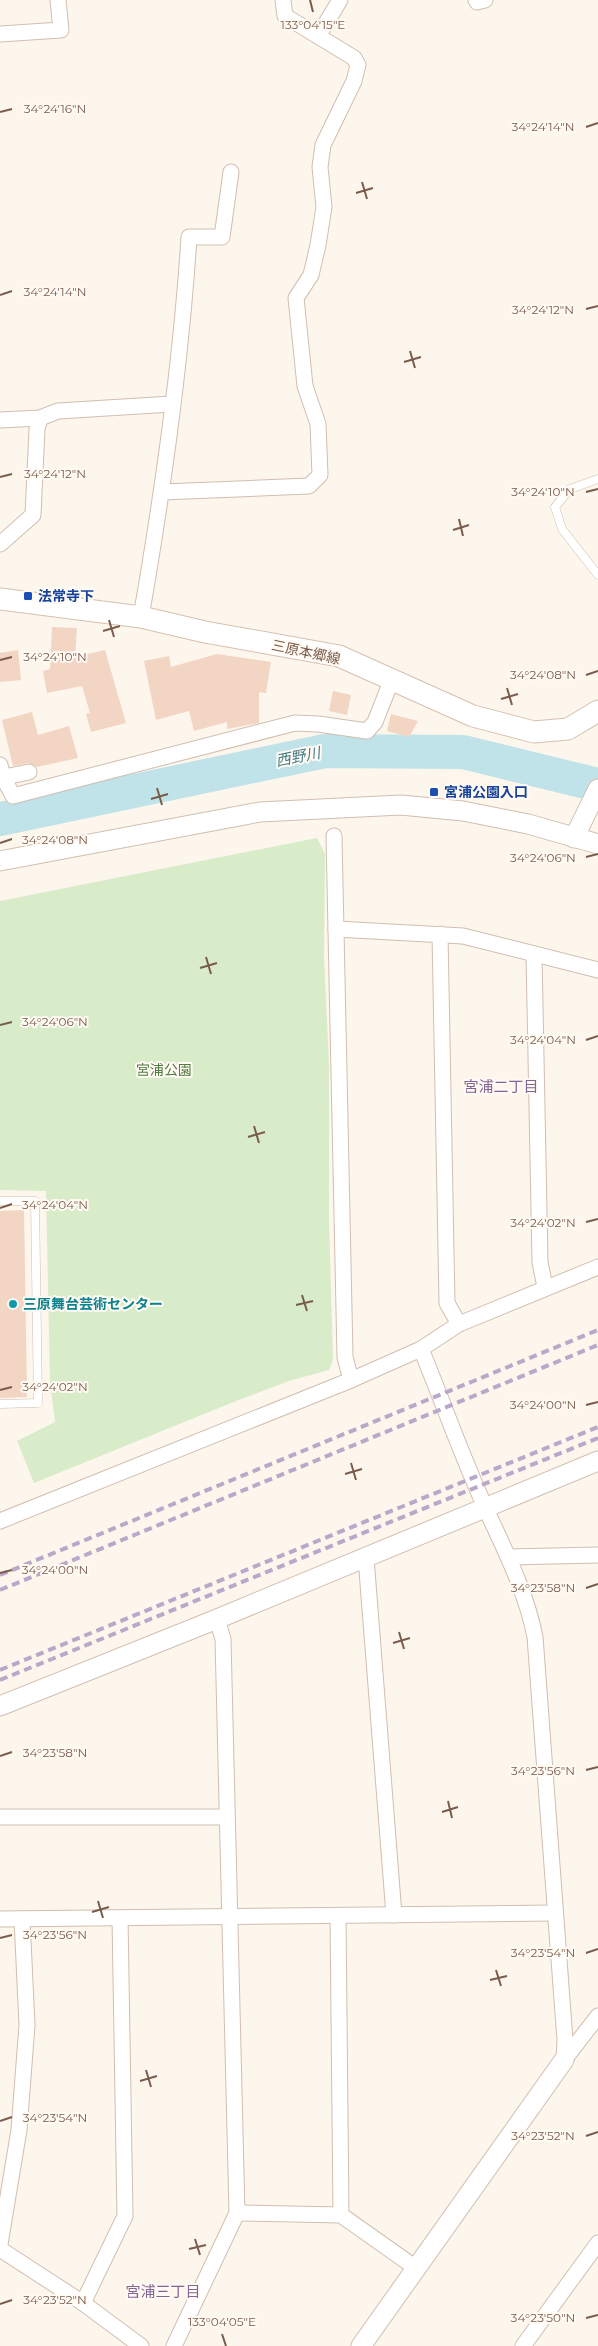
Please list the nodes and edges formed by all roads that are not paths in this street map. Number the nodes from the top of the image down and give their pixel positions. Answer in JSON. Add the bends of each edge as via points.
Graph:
{"nodes":[{"id":1,"x":58,"y":0,"type":"edge"},
{"id":2,"x":283,"y":0,"type":"edge"},
{"id":3,"x":340,"y":0,"type":"edge"},
{"id":4,"x":476,"y":0,"type":"edge"},
{"id":5,"x":485,"y":0,"type":"edge"},
{"id":6,"x":0,"y":34,"type":"edge"},
{"id":7,"x":318,"y":36,"type":"junction"},
{"id":8,"x":231,"y":172,"type":"dead end"},
{"id":9,"x":172,"y":404,"type":"junction"},
{"id":10,"x":40,"y":418,"type":"junction"},
{"id":11,"x":0,"y":420,"type":"edge"},
{"id":12,"x":598,"y":479,"type":"edge"},
{"id":13,"x":163,"y":492,"type":"junction"},
{"id":14,"x":0,"y":544,"type":"edge"},
{"id":15,"x":598,"y":575,"type":"edge"},
{"id":16,"x":0,"y":599,"type":"edge"},
{"id":17,"x":141,"y":617,"type":"junction"},
{"id":18,"x":392,"y":679,"type":"junction"},
{"id":19,"x":598,"y":711,"type":"edge"},
{"id":20,"x":29,"y":772,"type":"dead end"},
{"id":21,"x":1,"y":773,"type":"edge"},
{"id":22,"x":598,"y":789,"type":"edge"},
{"id":23,"x":6,"y":797,"type":"edge"},
{"id":24,"x":334,"y":836,"type":"dead end"},
{"id":25,"x":574,"y":838,"type":"junction"},
{"id":26,"x":598,"y":844,"type":"edge"},
{"id":27,"x":0,"y":861,"type":"edge"},
{"id":28,"x":336,"y":929,"type":"junction"},
{"id":29,"x":440,"y":934,"type":"junction"},
{"id":30,"x":534,"y":954,"type":"junction"},
{"id":31,"x":598,"y":970,"type":"edge"},
{"id":32,"x":0,"y":1201,"type":"edge"},
{"id":33,"x":598,"y":1267,"type":"edge"},
{"id":34,"x":546,"y":1287,"type":"junction"},
{"id":35,"x":459,"y":1324,"type":"junction"},
{"id":36,"x":421,"y":1349,"type":"junction"},
{"id":37,"x":351,"y":1380,"type":"junction"},
{"id":38,"x":0,"y":1404,"type":"edge"},
{"id":39,"x":598,"y":1461,"type":"edge"},
{"id":40,"x":485,"y":1508,"type":"junction"},
{"id":41,"x":0,"y":1521,"type":"edge"},
{"id":42,"x":598,"y":1555,"type":"edge"},
{"id":43,"x":509,"y":1557,"type":"junction"},
{"id":44,"x":366,"y":1558,"type":"junction"},
{"id":45,"x":216,"y":1620,"type":"junction"},
{"id":46,"x":0,"y":1706,"type":"edge"},
{"id":47,"x":0,"y":1817,"type":"edge"},
{"id":48,"x":227,"y":1817,"type":"junction"},
{"id":49,"x":555,"y":1914,"type":"junction"},
{"id":50,"x":394,"y":1915,"type":"junction"},
{"id":51,"x":338,"y":1916,"type":"junction"},
{"id":52,"x":229,"y":1917,"type":"junction"},
{"id":53,"x":120,"y":1918,"type":"junction"},
{"id":54,"x":0,"y":1919,"type":"edge"},
{"id":55,"x":22,"y":1919,"type":"junction"},
{"id":56,"x":598,"y":2016,"type":"edge"},
{"id":57,"x":564,"y":2060,"type":"junction"},
{"id":58,"x":237,"y":2213,"type":"junction"},
{"id":59,"x":341,"y":2215,"type":"junction"},
{"id":60,"x":598,"y":2243,"type":"edge"},
{"id":61,"x":0,"y":2244,"type":"edge"},
{"id":62,"x":0,"y":2249,"type":"edge"},
{"id":63,"x":416,"y":2268,"type":"junction"},
{"id":64,"x":82,"y":2303,"type":"junction"},
{"id":65,"x":141,"y":2346,"type":"edge"},
{"id":66,"x":174,"y":2346,"type":"edge"},
{"id":67,"x":361,"y":2346,"type":"edge"},
{"id":68,"x":523,"y":2346,"type":"edge"}],
"edges":[{"from":1,"to":6,"type":"street","via":[[61,30]]},
{"from":2,"to":7,"type":"street","via":[[285,16]]},
{"from":3,"to":7,"type":"street"},
{"from":4,"to":5,"type":"street"},
{"from":7,"to":13,"type":"street","via":[[354,58],[358,65],[354,81],[323,145],[320,166],[324,207],[318,245],[311,275],[296,298],[305,386],[318,424],[320,475],[309,486]]},
{"from":8,"to":9,"type":"street","via":[[222,237],[189,237]]},
{"from":9,"to":10,"type":"street","via":[[58,412]]},
{"from":9,"to":13,"type":"street"},
{"from":10,"to":11,"type":"street"},
{"from":10,"to":14,"type":"street","via":[[33,515]]},
{"from":12,"to":15,"type":"lane","via":[[570,489],[555,507],[562,529]]},
{"from":13,"to":17,"type":"street"},
{"from":16,"to":17,"type":"main road","name":"三原本郷線"},
{"from":17,"to":18,"type":"main road","name":"三原本郷線","via":[[339,656]]},
{"from":18,"to":19,"type":"main road","name":"三原本郷線","via":[[473,716],[534,732],[568,728]]},
{"from":18,"to":23,"type":"street","via":[[375,722],[367,731],[295,723]]},
{"from":20,"to":21,"type":"street"},
{"from":21,"to":23,"type":"street"},
{"from":22,"to":25,"type":"street"},
{"from":24,"to":28,"type":"street"},
{"from":25,"to":26,"type":"street"},
{"from":25,"to":27,"type":"street","via":[[528,824],[463,811],[401,804],[260,812]]},
{"from":28,"to":29,"type":"street"},
{"from":28,"to":37,"type":"street","via":[[345,1357]]},
{"from":29,"to":30,"type":"street","via":[[464,936]]},
{"from":29,"to":35,"type":"street","via":[[447,1303]]},
{"from":30,"to":31,"type":"street"},
{"from":30,"to":34,"type":"street","via":[[540,1262]]},
{"from":32,"to":38,"type":"lane","via":[[35,1202],[38,1403]]},
{"from":33,"to":34,"type":"street"},
{"from":34,"to":35,"type":"street"},
{"from":35,"to":36,"type":"street"},
{"from":36,"to":37,"type":"street"},
{"from":36,"to":40,"type":"street"},
{"from":37,"to":41,"type":"street"},
{"from":39,"to":40,"type":"street"},
{"from":40,"to":43,"type":"street"},
{"from":40,"to":44,"type":"street"},
{"from":42,"to":43,"type":"street"},
{"from":43,"to":49,"type":"street","via":[[530,1610],[535,1637]]},
{"from":44,"to":45,"type":"street"},
{"from":44,"to":50,"type":"street"},
{"from":45,"to":46,"type":"street"},
{"from":45,"to":48,"type":"street","via":[[223,1638]]},
{"from":47,"to":48,"type":"street"},
{"from":48,"to":52,"type":"street"},
{"from":49,"to":50,"type":"street"},
{"from":49,"to":57,"type":"street"},
{"from":50,"to":51,"type":"street"},
{"from":51,"to":52,"type":"street"},
{"from":51,"to":59,"type":"street"},
{"from":52,"to":53,"type":"street"},
{"from":52,"to":58,"type":"street"},
{"from":53,"to":55,"type":"street"},
{"from":53,"to":64,"type":"street","via":[[125,2216]]},
{"from":54,"to":55,"type":"street"},
{"from":55,"to":61,"type":"street","via":[[26,2035],[19,2130]]},
{"from":56,"to":57,"type":"street"},
{"from":57,"to":63,"type":"street"},
{"from":58,"to":59,"type":"street"},
{"from":58,"to":66,"type":"street"},
{"from":59,"to":63,"type":"street"},
{"from":60,"to":68,"type":"street"},
{"from":62,"to":64,"type":"street"},
{"from":63,"to":67,"type":"street"},
{"from":64,"to":65,"type":"street"}]}
